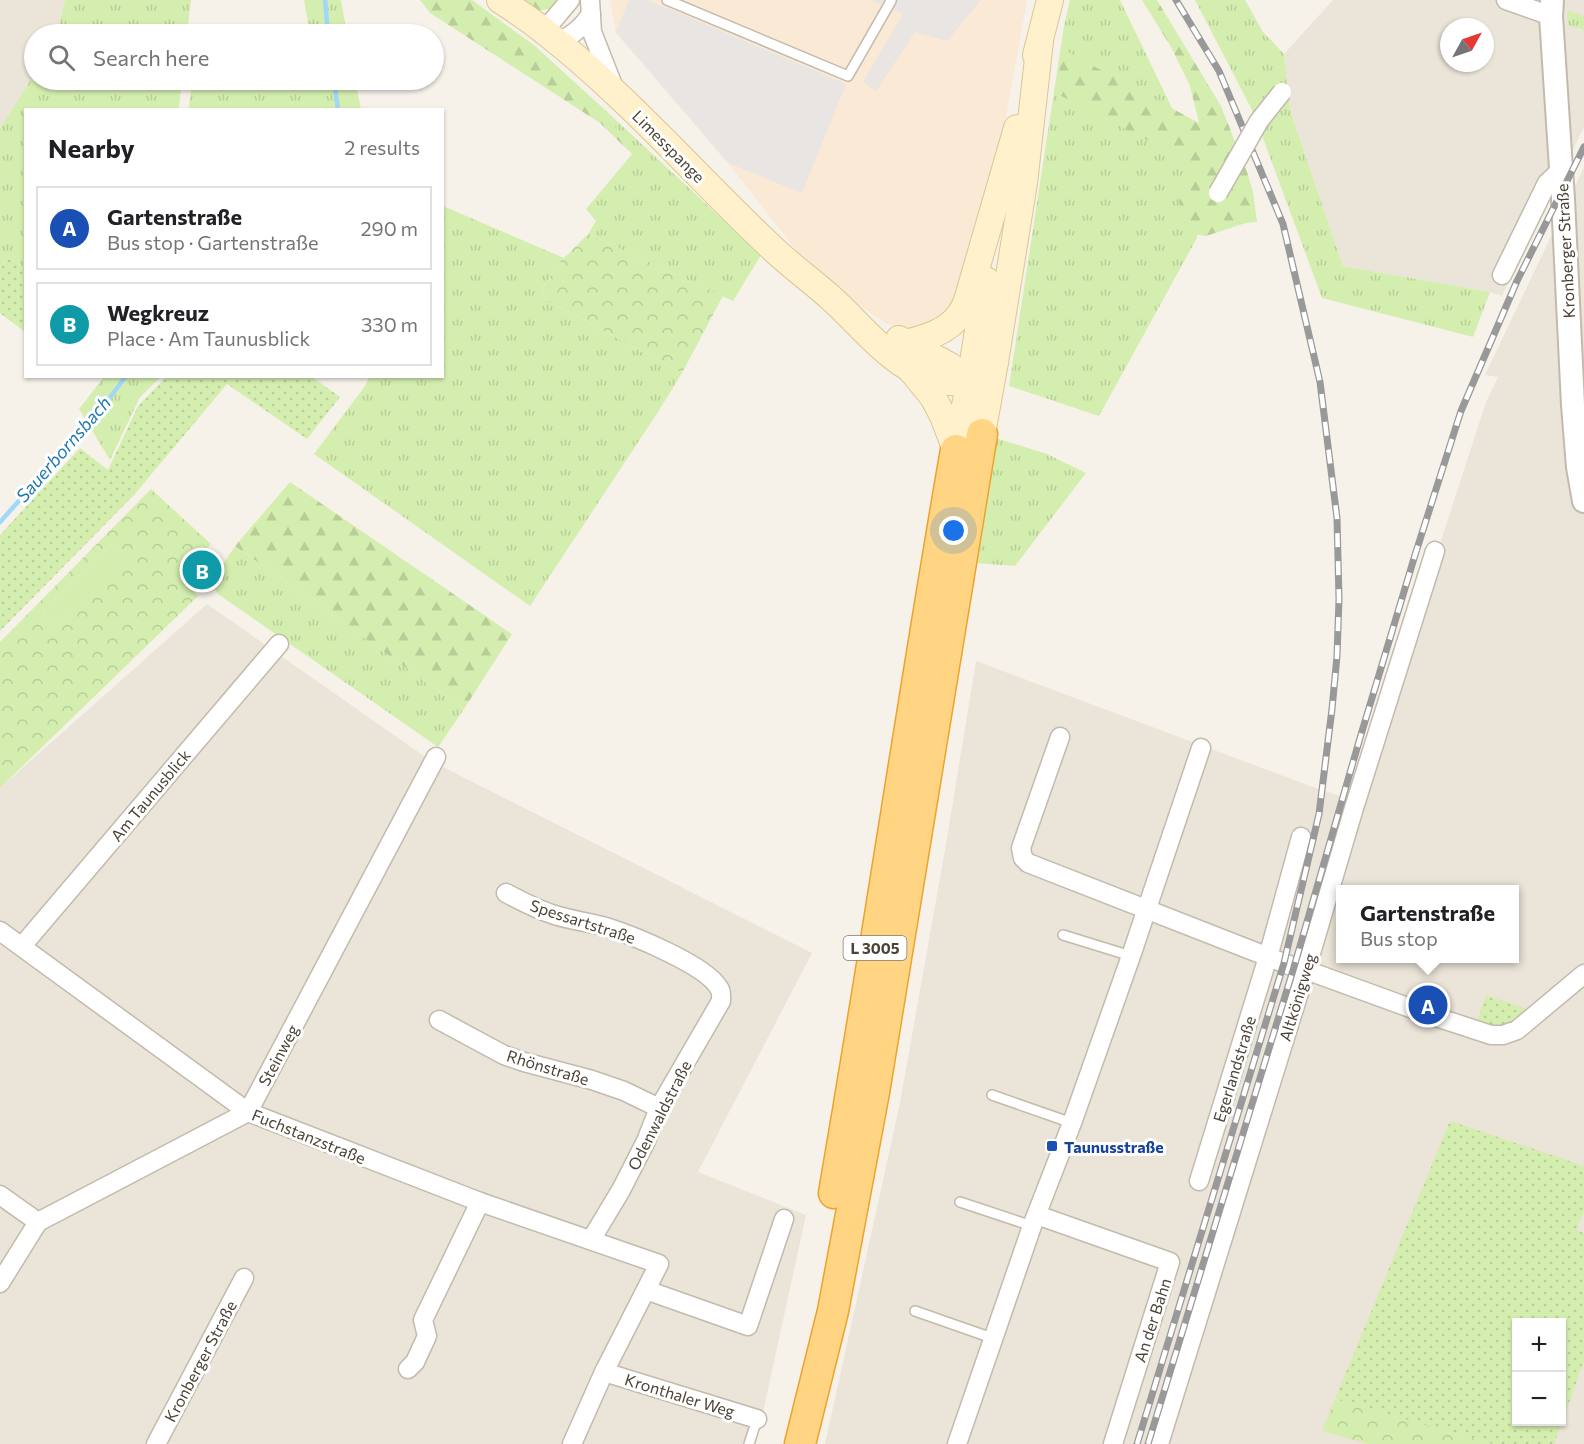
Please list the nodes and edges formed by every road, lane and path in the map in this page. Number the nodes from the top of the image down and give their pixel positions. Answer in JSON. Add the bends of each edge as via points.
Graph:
{"nodes":[{"id":1,"x":500,"y":0,"type":"edge"},
{"id":2,"x":570,"y":0,"type":"edge"},
{"id":3,"x":667,"y":0,"type":"edge"},
{"id":4,"x":890,"y":0,"type":"edge"},
{"id":5,"x":1050,"y":0,"type":"edge"},
{"id":6,"x":1506,"y":0,"type":"edge"},
{"id":7,"x":590,"y":7,"type":"edge"},
{"id":8,"x":1552,"y":8,"type":"edge"},
{"id":9,"x":551,"y":37,"type":"junction"},
{"id":10,"x":1040,"y":41,"type":"junction"},
{"id":11,"x":1282,"y":92,"type":"dead end"},
{"id":12,"x":617,"y":95,"type":"junction"},
{"id":13,"x":1561,"y":171,"type":"junction"},
{"id":14,"x":1004,"y":177,"type":"junction"},
{"id":15,"x":1218,"y":193,"type":"dead end"},
{"id":16,"x":1502,"y":275,"type":"dead end"},
{"id":17,"x":832,"y":299,"type":"junction"},
{"id":18,"x":906,"y":343,"type":"junction"},
{"id":19,"x":995,"y":362,"type":"junction"},
{"id":20,"x":911,"y":370,"type":"junction"},
{"id":21,"x":970,"y":380,"type":"junction"},
{"id":22,"x":982,"y":434,"type":"junction"},
{"id":23,"x":956,"y":450,"type":"junction"},
{"id":24,"x":1581,"y":468,"type":"edge"},
{"id":25,"x":1584,"y":501,"type":"edge"},
{"id":26,"x":1435,"y":551,"type":"dead end"},
{"id":27,"x":279,"y":644,"type":"dead end"},
{"id":28,"x":1060,"y":737,"type":"dead end"},
{"id":29,"x":1200,"y":748,"type":"dead end"},
{"id":30,"x":436,"y":757,"type":"dead end"},
{"id":31,"x":1301,"y":837,"type":"dead end"},
{"id":32,"x":506,"y":893,"type":"dead end"},
{"id":33,"x":1147,"y":910,"type":"junction"},
{"id":34,"x":0,"y":931,"type":"edge"},
{"id":35,"x":1063,"y":935,"type":"dead end"},
{"id":36,"x":22,"y":946,"type":"junction"},
{"id":37,"x":1131,"y":956,"type":"junction"},
{"id":38,"x":1268,"y":957,"type":"junction"},
{"id":39,"x":1306,"y":970,"type":"junction"},
{"id":40,"x":1584,"y":974,"type":"edge"},
{"id":41,"x":720,"y":988,"type":"joint"},
{"id":42,"x":440,"y":1020,"type":"dead end"},
{"id":43,"x":992,"y":1095,"type":"dead end"},
{"id":44,"x":659,"y":1108,"type":"junction"},
{"id":45,"x":248,"y":1112,"type":"junction"},
{"id":46,"x":1072,"y":1123,"type":"junction"},
{"id":47,"x":1199,"y":1181,"type":"dead end"},
{"id":48,"x":0,"y":1195,"type":"edge"},
{"id":49,"x":480,"y":1202,"type":"junction"},
{"id":50,"x":960,"y":1202,"type":"dead end"},
{"id":51,"x":784,"y":1219,"type":"dead end"},
{"id":52,"x":1034,"y":1220,"type":"junction"},
{"id":53,"x":38,"y":1222,"type":"junction"},
{"id":54,"x":591,"y":1240,"type":"junction"},
{"id":55,"x":659,"y":1264,"type":"joint"},
{"id":56,"x":244,"y":1278,"type":"dead end"},
{"id":57,"x":0,"y":1283,"type":"edge"},
{"id":58,"x":646,"y":1290,"type":"junction"},
{"id":59,"x":915,"y":1311,"type":"dead end"},
{"id":60,"x":994,"y":1339,"type":"junction"},
{"id":61,"x":408,"y":1369,"type":"dead end"},
{"id":62,"x":604,"y":1372,"type":"junction"},
{"id":63,"x":757,"y":1419,"type":"joint"},
{"id":64,"x":156,"y":1444,"type":"edge"},
{"id":65,"x":572,"y":1444,"type":"edge"},
{"id":66,"x":750,"y":1444,"type":"edge"},
{"id":67,"x":779,"y":1444,"type":"edge"},
{"id":68,"x":800,"y":1444,"type":"edge"},
{"id":69,"x":957,"y":1444,"type":"edge"},
{"id":70,"x":1113,"y":1444,"type":"edge"},
{"id":71,"x":1159,"y":1444,"type":"edge"}],
"edges":[{"from":1,"to":9,"type":"main road","name":"Limesspange"},
{"from":2,"to":9,"type":"street"},
{"from":3,"to":4,"type":"lane","via":[[848,76]]},
{"from":5,"to":10,"type":"main road","number":"L 3005"},
{"from":6,"to":8,"type":"street"},
{"from":7,"to":9,"type":"street","via":[[577,32]]},
{"from":7,"to":12,"type":"street","via":[[592,32]]},
{"from":8,"to":13,"type":"street","name":"Kronberger Straße"},
{"from":9,"to":12,"type":"main road","name":"Limesspange"},
{"from":10,"to":14,"type":"main road","number":"L 3005"},
{"from":10,"to":19,"type":"main road","number":"L 3005","via":[[1024,183]]},
{"from":11,"to":15,"type":"street","bridge":true,"via":[[1259,121]]},
{"from":12,"to":17,"type":"main road","name":"Limesspange","via":[[770,247]]},
{"from":13,"to":16,"type":"street","via":[[1547,183]]},
{"from":13,"to":24,"type":"street","name":"Kronberger Straße"},
{"from":14,"to":18,"type":"main road","via":[[962,312],[927,338]]},
{"from":14,"to":21,"type":"main road","number":"L 3005"},
{"from":17,"to":18,"type":"main road"},
{"from":17,"to":20,"type":"main road"},
{"from":18,"to":21,"type":"main road"},
{"from":19,"to":21,"type":"main road"},
{"from":19,"to":22,"type":"main road","number":"L 3005"},
{"from":20,"to":21,"type":"main road","via":[[944,382]]},
{"from":20,"to":23,"type":"main road","via":[[933,397]]},
{"from":21,"to":22,"type":"main road","via":[[981,405]]},
{"from":21,"to":23,"type":"main road","number":"L 3005"},
{"from":22,"to":68,"type":"highway","number":"L 3005","via":[[874,1092],[833,1311]]},
{"from":23,"to":67,"type":"highway","number":"L 3005","via":[[853,1087],[813,1307]]},
{"from":24,"to":25,"type":"street","name":"Kronberger Straße"},
{"from":26,"to":39,"type":"street","name":"Altkönigweg"},
{"from":27,"to":36,"type":"street","name":"Am Taunusblick"},
{"from":28,"to":33,"type":"street","via":[[1021,848],[1023,858]]},
{"from":29,"to":33,"type":"street"},
{"from":30,"to":45,"type":"street","name":"Steinweg"},
{"from":31,"to":38,"type":"street"},
{"from":32,"to":41,"type":"street","name":"Spessartstraße","via":[[552,914],[642,941],[685,961],[711,977]]},
{"from":33,"to":37,"type":"street"},
{"from":33,"to":38,"type":"street"},
{"from":34,"to":36,"type":"street","name":"Fuchstanzstraße"},
{"from":35,"to":37,"type":"lane"},
{"from":36,"to":45,"type":"street","name":"Fuchstanzstraße"},
{"from":37,"to":46,"type":"street"},
{"from":38,"to":39,"type":"street"},
{"from":38,"to":47,"type":"street","name":"Egerlandstraße"},
{"from":39,"to":40,"type":"street","via":[[1491,1035],[1517,1030]]},
{"from":39,"to":71,"type":"street","name":"Altkönigweg"},
{"from":41,"to":44,"type":"street","name":"Odenwaldstraße","via":[[721,1001]]},
{"from":42,"to":44,"type":"street","name":"Rhönstraße","via":[[504,1055],[592,1080]]},
{"from":43,"to":46,"type":"lane"},
{"from":44,"to":54,"type":"street","name":"Odenwaldstraße","via":[[626,1180]]},
{"from":45,"to":49,"type":"street","name":"Fuchstanzstraße"},
{"from":45,"to":53,"type":"street"},
{"from":46,"to":52,"type":"street"},
{"from":48,"to":53,"type":"street"},
{"from":49,"to":54,"type":"street","name":"Fuchstanzstraße"},
{"from":49,"to":61,"type":"street","via":[[423,1320],[427,1336]]},
{"from":50,"to":52,"type":"lane"},
{"from":51,"to":58,"type":"street","via":[[748,1326]]},
{"from":52,"to":60,"type":"street"},
{"from":52,"to":70,"type":"street","name":"An der Bahn","via":[[1170,1262]]},
{"from":53,"to":57,"type":"street"},
{"from":54,"to":55,"type":"street","name":"Fuchstanzstraße"},
{"from":55,"to":58,"type":"street","name":"Kronthaler Weg"},
{"from":56,"to":64,"type":"street","name":"Kronberger Straße"},
{"from":58,"to":62,"type":"street","name":"Kronthaler Weg"},
{"from":59,"to":60,"type":"lane"},
{"from":60,"to":69,"type":"street"},
{"from":62,"to":63,"type":"street","name":"Kronthaler Weg"},
{"from":62,"to":65,"type":"street","name":"Kronthaler Weg"},
{"from":63,"to":66,"type":"lane"}]}
